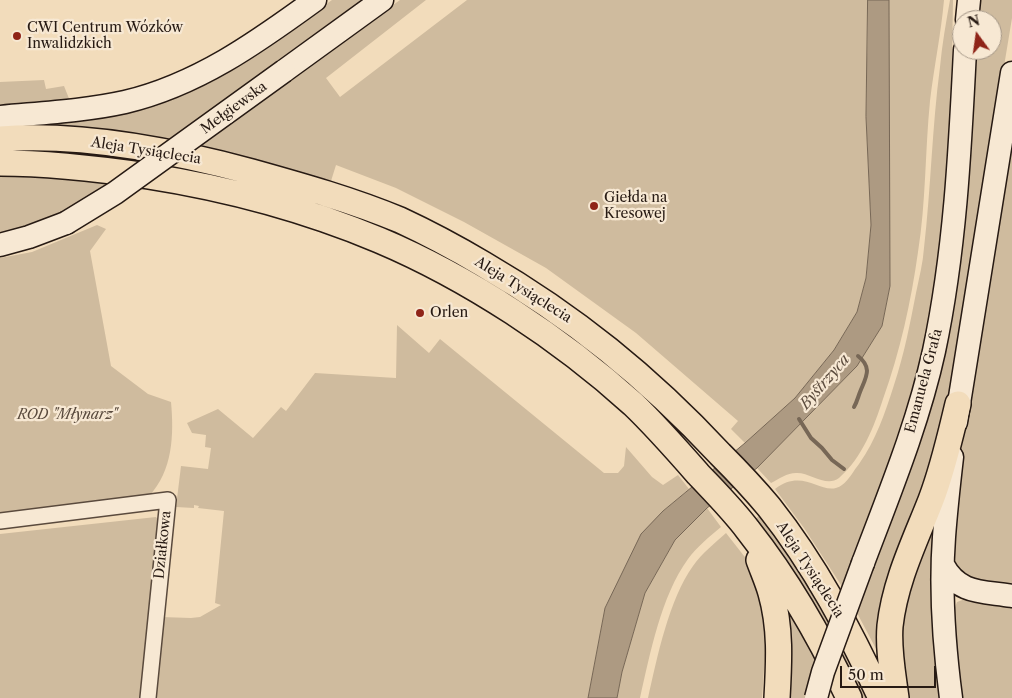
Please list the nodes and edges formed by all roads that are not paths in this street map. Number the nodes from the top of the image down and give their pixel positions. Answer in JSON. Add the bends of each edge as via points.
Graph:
{"nodes":[{"id":1,"x":315,"y":0,"type":"edge"},
{"id":2,"x":382,"y":0,"type":"edge"},
{"id":3,"x":964,"y":60,"type":"edge"},
{"id":4,"x":1012,"y":73,"type":"edge"},
{"id":5,"x":0,"y":117,"type":"edge"},
{"id":6,"x":0,"y":139,"type":"edge"},
{"id":7,"x":0,"y":163,"type":"edge"},
{"id":8,"x":0,"y":245,"type":"edge"},
{"id":9,"x":958,"y":404,"type":"junction"},
{"id":10,"x":0,"y":521,"type":"edge"},
{"id":11,"x":746,"y":527,"type":"junction"},
{"id":12,"x":944,"y":566,"type":"junction"},
{"id":13,"x":964,"y":588,"type":"junction"},
{"id":14,"x":1012,"y":596,"type":"edge"},
{"id":15,"x":943,"y":610,"type":"junction"},
{"id":16,"x":148,"y":698,"type":"edge"},
{"id":17,"x":777,"y":698,"type":"edge"},
{"id":18,"x":816,"y":698,"type":"edge"},
{"id":19,"x":849,"y":698,"type":"edge"},
{"id":20,"x":881,"y":698,"type":"edge"},
{"id":21,"x":896,"y":698,"type":"edge"},
{"id":22,"x":951,"y":698,"type":"edge"}],
"edges":[{"from":1,"to":5,"type":"main road","via":[[232,58],[175,86],[125,102]]},
{"from":2,"to":8,"type":"main road","name":"Mełgiewska","bridge":true,"via":[[115,193],[66,223]]},
{"from":3,"to":18,"type":"main road","name":"Emanuela Grafa","bridge":true,"via":[[952,248],[933,353],[904,453]]},
{"from":4,"to":9,"type":"main road"},
{"from":6,"to":20,"type":"main road","name":"Aleja Tysiąclecia","via":[[63,140],[160,151],[296,184],[401,221],[470,256],[523,288],[560,312],[633,369],[705,438],[769,507],[830,596]]},
{"from":7,"to":11,"type":"main road","name":"Aleja Tysiąclecia","via":[[104,170],[193,184],[321,219],[379,240],[481,293],[556,342],[634,406]]},
{"from":9,"to":12,"type":"main road"},
{"from":9,"to":21,"type":"main road","via":[[944,465],[902,570],[894,605],[890,635]]},
{"from":10,"to":16,"type":"street","name":"Działkowa","via":[[168,500]]},
{"from":11,"to":17,"type":"main road","via":[[771,592],[776,617],[780,641]]},
{"from":11,"to":19,"type":"main road","name":"Aleja Tysiąclecia","via":[[809,620]]},
{"from":12,"to":13,"type":"main road","via":[[950,577]]},
{"from":12,"to":15,"type":"main road"},
{"from":13,"to":14,"type":"main road"},
{"from":13,"to":15,"type":"main road"},
{"from":15,"to":22,"type":"main road"}]}
